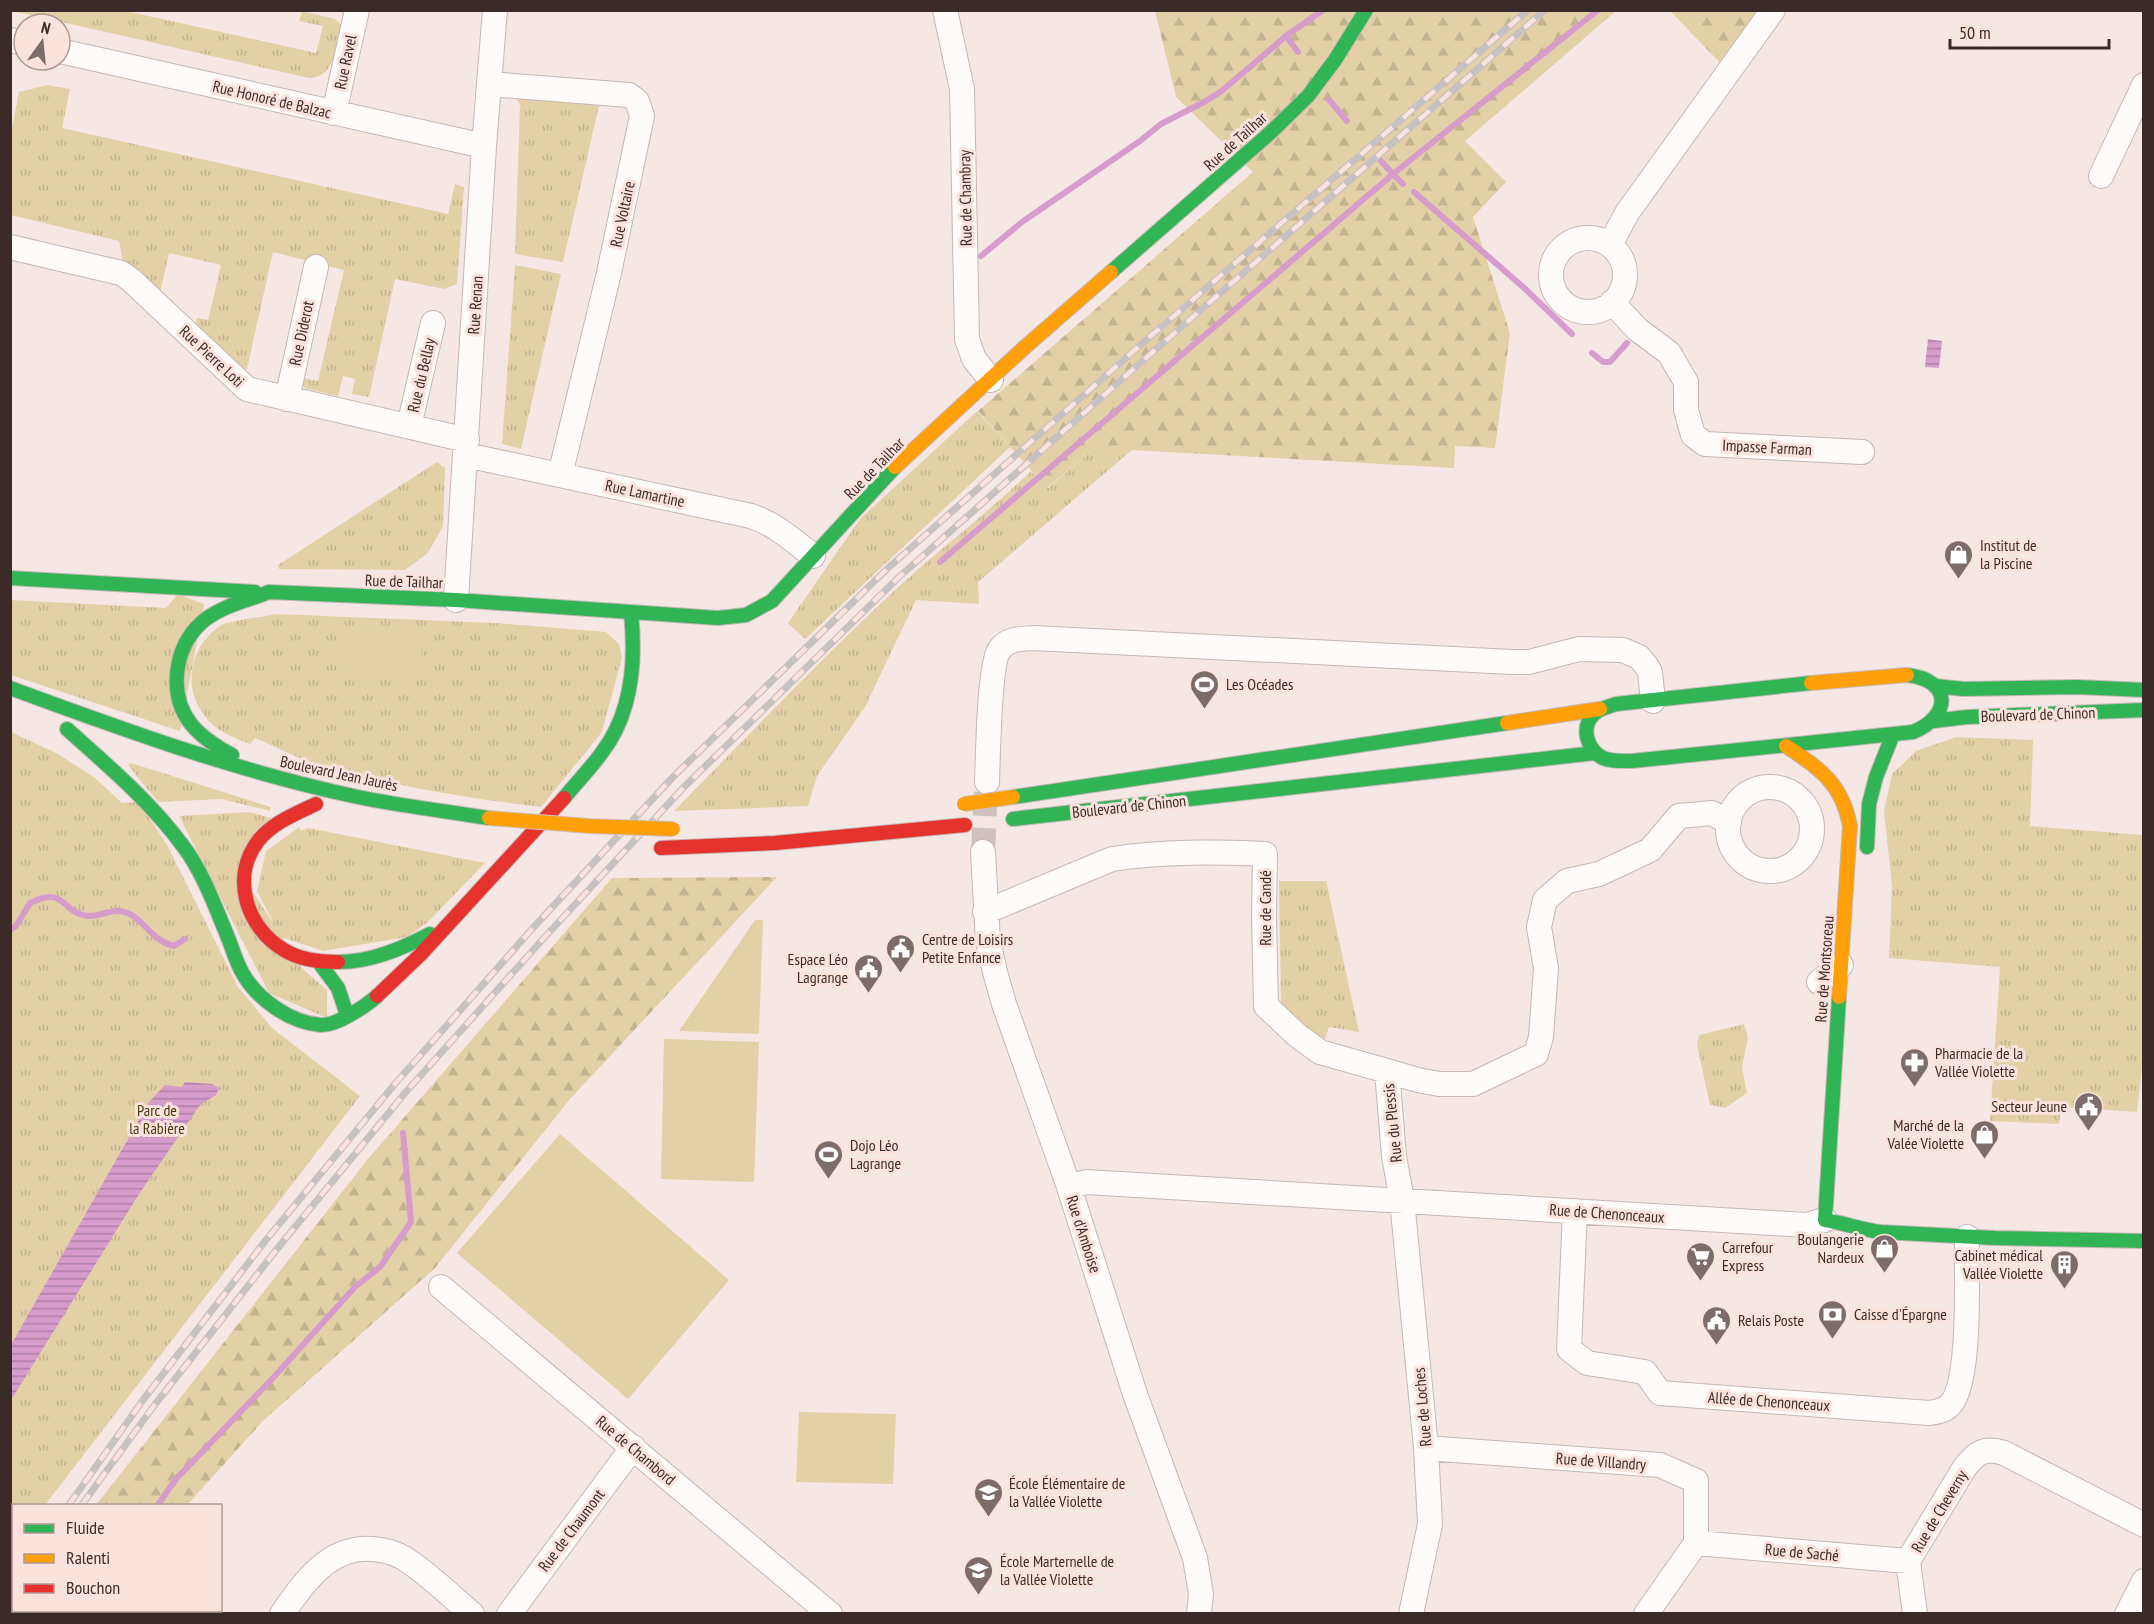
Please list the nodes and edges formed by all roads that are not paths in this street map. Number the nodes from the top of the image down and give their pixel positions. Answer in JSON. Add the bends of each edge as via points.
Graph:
{"nodes":[{"id":1,"x":495,"y":10,"type":"edge"},
{"id":2,"x":945,"y":10,"type":"edge"},
{"id":3,"x":1366,"y":10,"type":"edge"},
{"id":4,"x":1773,"y":10,"type":"edge"},
{"id":5,"x":355,"y":11,"type":"edge"},
{"id":6,"x":72,"y":54,"type":"edge"},
{"id":7,"x":489,"y":84,"type":"junction"},
{"id":8,"x":2144,"y":85,"type":"edge"},
{"id":9,"x":334,"y":112,"type":"junction"},
{"id":10,"x":484,"y":146,"type":"junction"},
{"id":11,"x":2101,"y":176,"type":"dead end"},
{"id":12,"x":1610,"y":244,"type":"junction"},
{"id":13,"x":10,"y":247,"type":"edge"},
{"id":14,"x":316,"y":267,"type":"dead end"},
{"id":15,"x":1612,"y":302,"type":"junction"},
{"id":16,"x":433,"y":323,"type":"dead end"},
{"id":17,"x":991,"y":380,"type":"junction"},
{"id":18,"x":287,"y":399,"type":"junction"},
{"id":19,"x":409,"y":426,"type":"junction"},
{"id":20,"x":466,"y":447,"type":"junction"},
{"id":21,"x":1862,"y":452,"type":"dead end"},
{"id":22,"x":560,"y":475,"type":"junction"},
{"id":23,"x":813,"y":556,"type":"junction"},
{"id":24,"x":10,"y":578,"type":"edge"},
{"id":25,"x":269,"y":592,"type":"junction"},
{"id":26,"x":456,"y":600,"type":"junction"},
{"id":27,"x":631,"y":613,"type":"junction"},
{"id":28,"x":1935,"y":686,"type":"junction"},
{"id":29,"x":10,"y":688,"type":"edge"},
{"id":30,"x":2144,"y":690,"type":"edge"},
{"id":31,"x":1653,"y":701,"type":"junction"},
{"id":32,"x":1600,"y":709,"type":"junction"},
{"id":33,"x":2144,"y":710,"type":"edge"},
{"id":34,"x":1934,"y":721,"type":"junction"},
{"id":35,"x":1893,"y":734,"type":"junction"},
{"id":36,"x":99,"y":740,"type":"dead end"},
{"id":37,"x":1786,"y":746,"type":"junction"},
{"id":38,"x":1595,"y":753,"type":"junction"},
{"id":39,"x":273,"y":775,"type":"junction"},
{"id":40,"x":987,"y":782,"type":"tunnel mouth"},
{"id":41,"x":298,"y":800,"type":"dead end"},
{"id":42,"x":958,"y":805,"type":"dead end"},
{"id":43,"x":1008,"y":819,"type":"dead end"},
{"id":44,"x":1729,"y":823,"type":"dead end"},
{"id":45,"x":970,"y":824,"type":"dead end"},
{"id":46,"x":679,"y":829,"type":"dead end"},
{"id":47,"x":506,"y":837,"type":"dead end"},
{"id":48,"x":540,"y":841,"type":"dead end"},
{"id":49,"x":645,"y":847,"type":"dead end"},
{"id":50,"x":982,"y":852,"type":"tunnel mouth"},
{"id":51,"x":1866,"y":861,"type":"dead end"},
{"id":52,"x":985,"y":912,"type":"junction"},
{"id":53,"x":447,"y":924,"type":"junction"},
{"id":54,"x":318,"y":961,"type":"junction"},
{"id":55,"x":1841,"y":965,"type":"junction"},
{"id":56,"x":1819,"y":982,"type":"dead end"},
{"id":57,"x":347,"y":1015,"type":"junction"},
{"id":58,"x":1387,"y":1071,"type":"junction"},
{"id":59,"x":1069,"y":1186,"type":"junction"},
{"id":60,"x":1402,"y":1200,"type":"junction"},
{"id":61,"x":1846,"y":1208,"type":"dead end"},
{"id":62,"x":1575,"y":1211,"type":"junction"},
{"id":63,"x":1836,"y":1222,"type":"junction"},
{"id":64,"x":1967,"y":1237,"type":"junction"},
{"id":65,"x":2144,"y":1241,"type":"edge"},
{"id":66,"x":441,"y":1287,"type":"dead end"},
{"id":67,"x":633,"y":1447,"type":"junction"},
{"id":68,"x":1426,"y":1448,"type":"junction"},
{"id":69,"x":2144,"y":1525,"type":"edge"},
{"id":70,"x":1696,"y":1543,"type":"junction"},
{"id":71,"x":1908,"y":1561,"type":"junction"},
{"id":72,"x":2144,"y":1581,"type":"edge"},
{"id":73,"x":282,"y":1614,"type":"edge"},
{"id":74,"x":472,"y":1614,"type":"edge"},
{"id":75,"x":509,"y":1614,"type":"edge"},
{"id":76,"x":830,"y":1614,"type":"edge"},
{"id":77,"x":1199,"y":1614,"type":"edge"},
{"id":78,"x":1411,"y":1614,"type":"edge"},
{"id":79,"x":1646,"y":1614,"type":"edge"},
{"id":80,"x":1915,"y":1614,"type":"edge"},
{"id":81,"x":2127,"y":1614,"type":"edge"}],
"edges":[{"from":1,"to":7,"type":"street","name":"Rue Renan"},
{"from":2,"to":17,"type":"street","name":"Rue de Chambray","via":[[962,89],[968,339],[974,358]]},
{"from":3,"to":17,"type":"main road","name":"Rue de Tailhar","via":[[1308,96]]},
{"from":4,"to":12,"type":"street","via":[[1627,213]]},
{"from":5,"to":9,"type":"street","name":"Rue Ravel"},
{"from":6,"to":9,"type":"street","name":"Rue Honoré de Balzac"},
{"from":7,"to":10,"type":"street","name":"Rue Renan"},
{"from":7,"to":22,"type":"street","name":"Rue Voltaire","via":[[629,95],[637,101],[642,116]]},
{"from":8,"to":11,"type":"street"},
{"from":9,"to":10,"type":"street","name":"Rue Honoré de Balzac"},
{"from":10,"to":20,"type":"street","name":"Rue Renan"},
{"from":12,"to":15,"type":"street","via":[[1623,262],[1625,273],[1624,284]]},
{"from":12,"to":15,"type":"street","via":[[1586,238],[1573,241],[1563,247],[1551,270],[1556,294],[1576,310],[1595,310]]},
{"from":13,"to":18,"type":"street","name":"Rue Pierre Loti","via":[[121,273],[247,389]]},
{"from":14,"to":18,"type":"street","name":"Rue Diderot"},
{"from":15,"to":21,"type":"street","name":"Impasse Farman","via":[[1637,329],[1669,353],[1686,382],[1686,410],[1693,435],[1705,444]]},
{"from":16,"to":19,"type":"street","name":"Rue du Bellay"},
{"from":17,"to":23,"type":"main road","name":"Rue de Tailhar","via":[[895,467]]},
{"from":18,"to":19,"type":"street","name":"Rue Pierre Loti"},
{"from":19,"to":20,"type":"street","name":"Rue Pierre Loti"},
{"from":20,"to":22,"type":"street","name":"Rue Lamartine"},
{"from":20,"to":26,"type":"street","name":"Rue Renan"},
{"from":22,"to":23,"type":"street","name":"Rue Lamartine","via":[[767,521]]},
{"from":23,"to":27,"type":"main road","name":"Rue de Tailhar","via":[[772,601],[746,615],[718,618]]},
{"from":24,"to":25,"type":"main road","name":"Rue de Tailhar"},
{"from":25,"to":26,"type":"main road","name":"Rue de Tailhar"},
{"from":25,"to":39,"type":"main road","via":[[203,621],[182,649],[177,675],[180,705],[192,725],[222,750]]},
{"from":26,"to":27,"type":"main road","name":"Rue de Tailhar"},
{"from":27,"to":53,"type":"main road","via":[[634,639],[629,692],[622,716],[604,750]]},
{"from":28,"to":30,"type":"main road","name":"Boulevard de Chinon"},
{"from":28,"to":31,"type":"main road","name":"Boulevard de Chinon","via":[[1920,677],[1898,675]]},
{"from":28,"to":34,"type":"main road","via":[[1941,701]]},
{"from":29,"to":39,"type":"main road","name":"Boulevard Jean Jaurès","via":[[173,746]]},
{"from":31,"to":32,"type":"main road","name":"Boulevard de Chinon"},
{"from":31,"to":40,"type":"street","via":[[1650,672],[1639,657],[1623,650],[1579,649],[1529,662],[1512,662],[1034,638],[1011,641],[1000,648],[993,666]]},
{"from":32,"to":38,"type":"main road","via":[[1586,728],[1587,741]]},
{"from":32,"to":42,"type":"main road","name":"Boulevard de Chinon","bridge":true},
{"from":33,"to":34,"type":"main road","name":"Boulevard de Chinon"},
{"from":34,"to":35,"type":"main road","name":"Boulevard de Chinon","via":[[1913,732]]},
{"from":35,"to":37,"type":"main road","name":"Boulevard de Chinon"},
{"from":35,"to":51,"type":"main road","via":[[1869,804]]},
{"from":36,"to":57,"type":"main road","via":[[62,727],[140,794],[184,848],[213,901],[243,974],[264,999],[305,1022],[322,1025]]},
{"from":37,"to":38,"type":"main road","name":"Boulevard de Chinon","via":[[1632,761],[1610,760]]},
{"from":37,"to":55,"type":"main road","name":"Rue de Montsoreau","via":[[1831,779],[1846,801],[1850,844]]},
{"from":38,"to":43,"type":"main road","name":"Boulevard de Chinon"},
{"from":39,"to":46,"type":"main road","name":"Boulevard Jean Jaurès","bridge":true,"via":[[342,794],[489,818]]},
{"from":41,"to":54,"type":"main road","via":[[322,806],[264,834],[247,861],[246,900],[262,933],[290,954]]},
{"from":44,"to":58,"type":"street","name":"Rue du Plessis","via":[[1712,813],[1679,816],[1650,850],[1599,874],[1567,881],[1545,900],[1539,927],[1546,968],[1541,1037],[1536,1054],[1473,1084],[1439,1084]]},
{"from":45,"to":49,"type":"main road","via":[[803,842]]},
{"from":47,"to":48,"type":"main road"},
{"from":50,"to":52,"type":"street","name":"Rue d'Amboise"},
{"from":52,"to":58,"type":"street","name":"Rue de Candé","via":[[1112,859],[1222,852],[1265,854],[1266,1006],[1320,1052]]},
{"from":52,"to":59,"type":"street","name":"Rue d'Amboise","via":[[1004,1004]]},
{"from":53,"to":54,"type":"main road","via":[[383,955],[349,962]]},
{"from":53,"to":57,"type":"main road","via":[[394,981]]},
{"from":54,"to":57,"type":"main road","via":[[338,988]]},
{"from":55,"to":56,"type":"street"},
{"from":55,"to":63,"type":"main road","name":"Rue de Montsoreau"},
{"from":58,"to":60,"type":"street","name":"Rue du Plessis"},
{"from":59,"to":60,"type":"street","name":"Rue de Chenonceaux","via":[[1086,1182]]},
{"from":59,"to":77,"type":"street","name":"Rue d'Amboise","via":[[1135,1394],[1195,1558],[1201,1594]]},
{"from":60,"to":62,"type":"street","name":"Rue de Chenonceaux"},
{"from":60,"to":68,"type":"street","name":"Rue de Loches"},
{"from":61,"to":63,"type":"main road"},
{"from":62,"to":63,"type":"street","name":"Rue de Chenonceaux","via":[[1806,1225]]},
{"from":62,"to":64,"type":"street","name":"Allée de Chenonceaux","via":[[1569,1349],[1587,1363],[1645,1372],[1660,1393],[1929,1413],[1950,1405],[1962,1377]]},
{"from":63,"to":64,"type":"main road","name":"Rue de Chenonceaux","via":[[1864,1230]]},
{"from":64,"to":65,"type":"main road","name":"Rue de Chenonceaux"},
{"from":66,"to":67,"type":"street","name":"Rue de Chambord"},
{"from":67,"to":75,"type":"street","name":"Rue de Chaumont"},
{"from":67,"to":76,"type":"street","name":"Rue de Chambord"},
{"from":68,"to":70,"type":"street","name":"Rue de Villandry","via":[[1660,1465],[1696,1481]]},
{"from":68,"to":78,"type":"street","name":"Rue de Loches","via":[[1430,1524]]},
{"from":69,"to":71,"type":"street","name":"Rue de Cheverny","via":[[2004,1453],[1983,1450],[1965,1467]]},
{"from":70,"to":71,"type":"street","name":"Rue de Saché"},
{"from":70,"to":79,"type":"street"},
{"from":71,"to":80,"type":"street","name":"Rue de Cheverny"},
{"from":72,"to":81,"type":"street"},
{"from":73,"to":74,"type":"street","via":[[320,1567],[343,1553],[366,1549],[395,1554],[411,1562]]}]}
